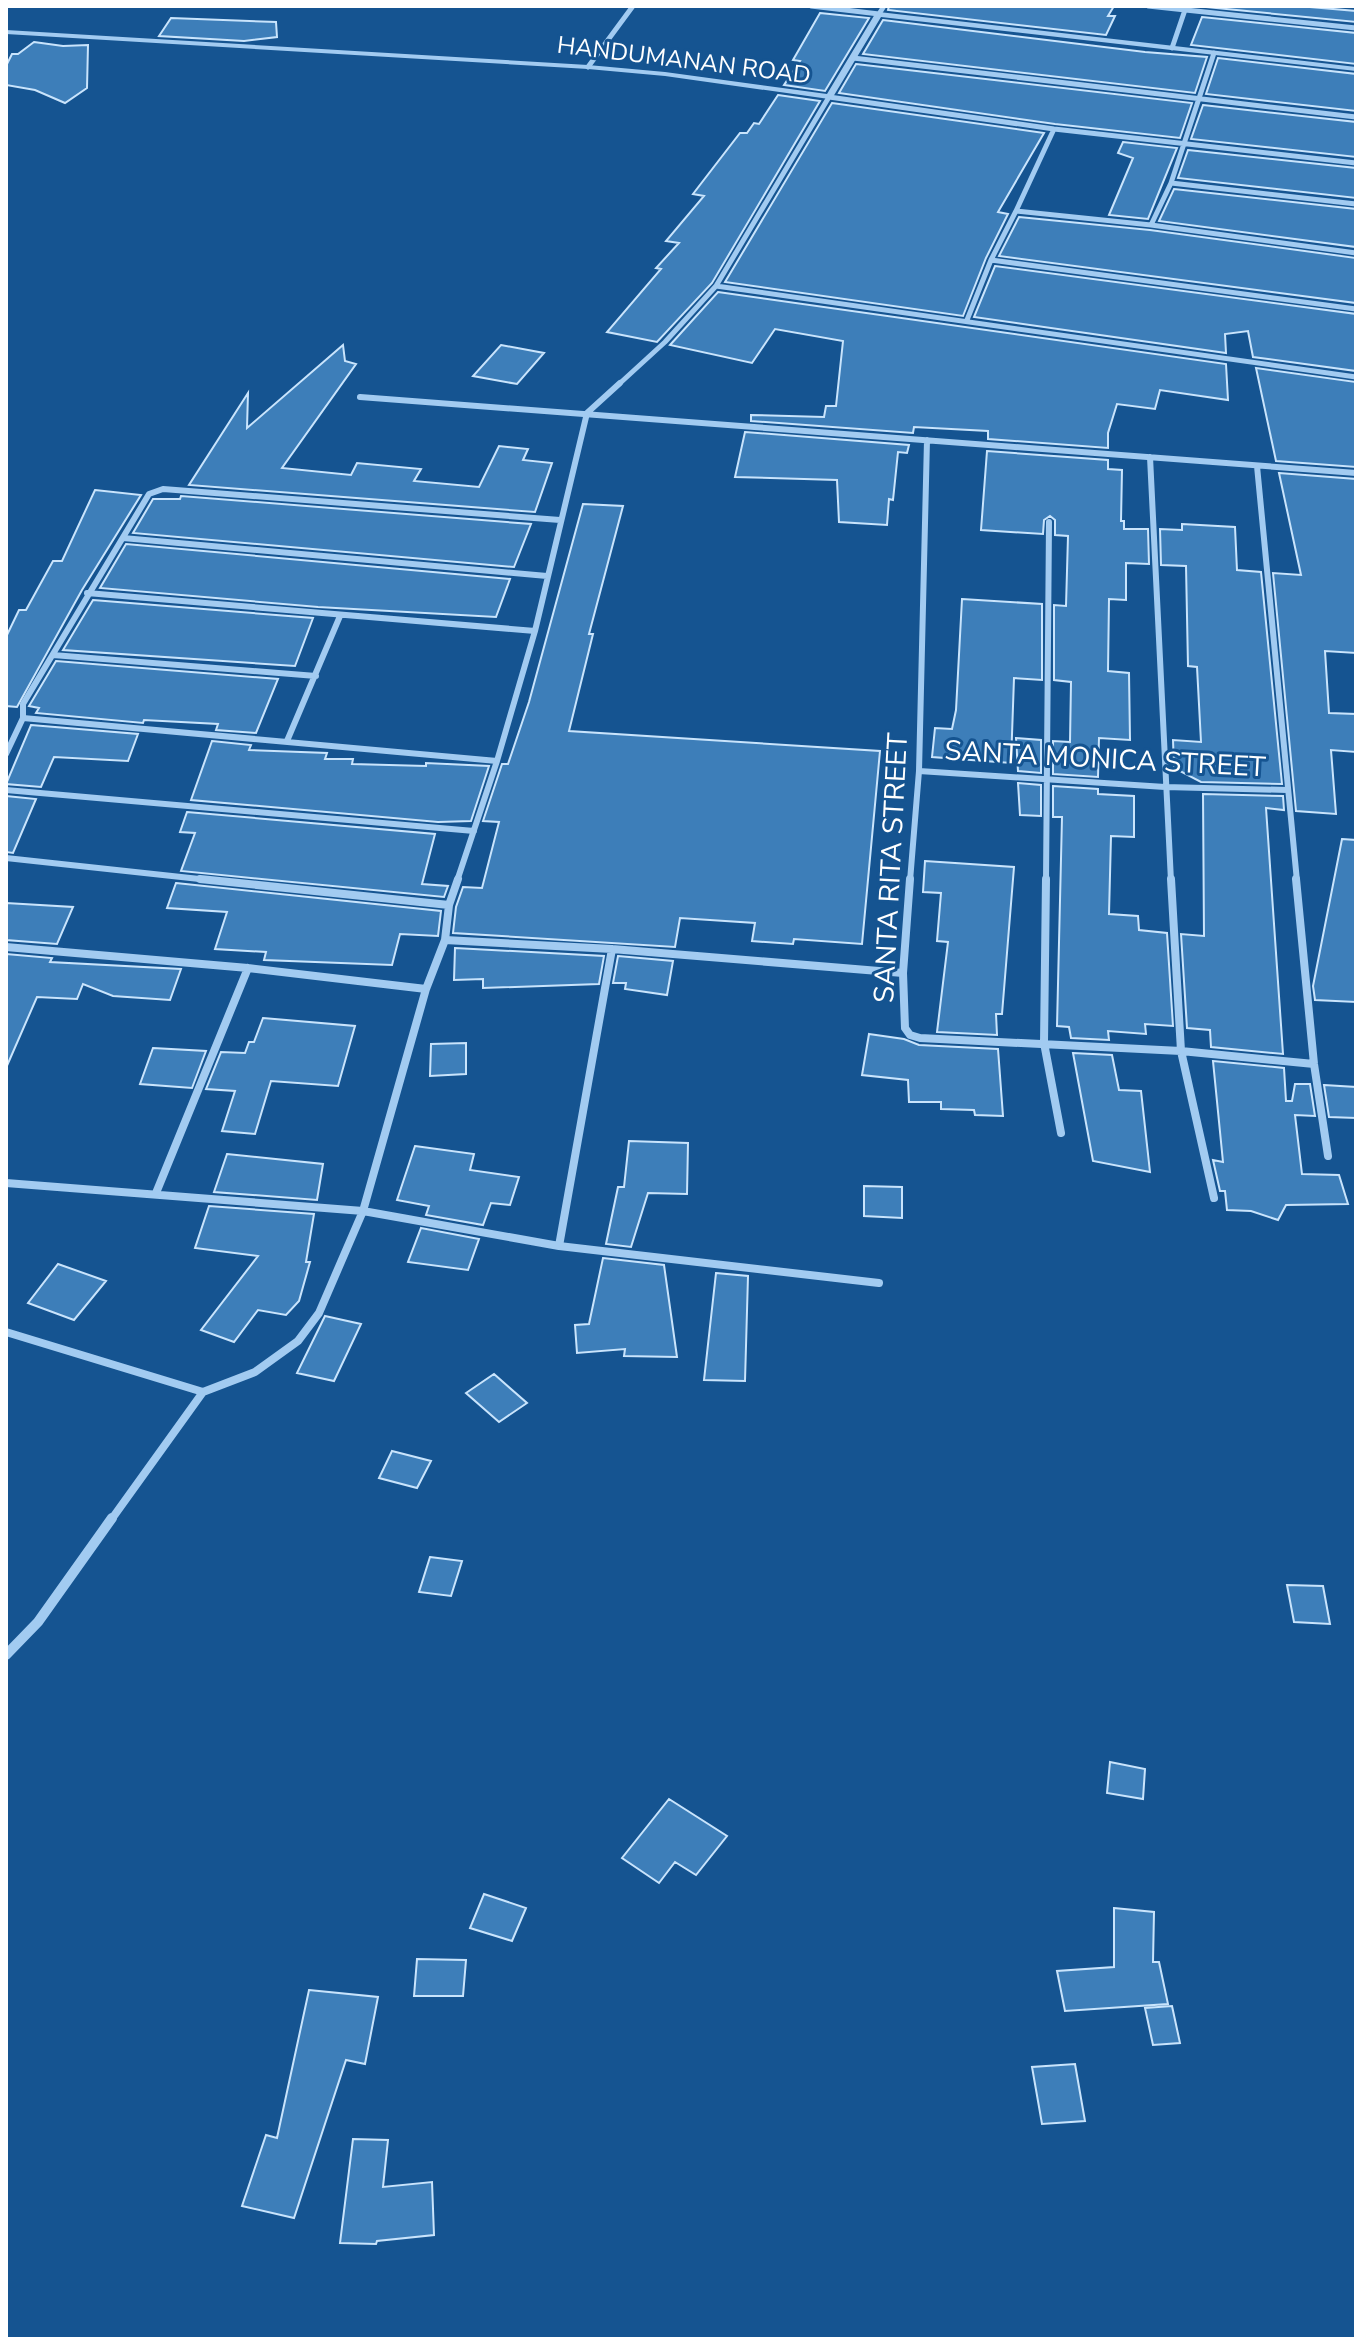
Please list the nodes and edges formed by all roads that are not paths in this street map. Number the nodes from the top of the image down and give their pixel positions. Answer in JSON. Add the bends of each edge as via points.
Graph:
{"nodes":[{"id":1,"x":633,"y":6,"type":"edge"},
{"id":2,"x":811,"y":6,"type":"edge"},
{"id":3,"x":1148,"y":6,"type":"edge"},
{"id":4,"x":1185,"y":8,"type":"edge"},
{"id":5,"x":882,"y":10,"type":"edge"},
{"id":6,"x":1356,"y":28,"type":"edge"},
{"id":7,"x":6,"y":32,"type":"edge"},
{"id":8,"x":1172,"y":48,"type":"junction"},
{"id":9,"x":1214,"y":53,"type":"junction"},
{"id":10,"x":853,"y":58,"type":"junction"},
{"id":11,"x":588,"y":67,"type":"junction"},
{"id":12,"x":1356,"y":69,"type":"edge"},
{"id":13,"x":829,"y":97,"type":"junction"},
{"id":14,"x":1199,"y":100,"type":"junction"},
{"id":15,"x":1356,"y":117,"type":"edge"},
{"id":16,"x":1054,"y":129,"type":"junction"},
{"id":17,"x":1183,"y":143,"type":"junction"},
{"id":18,"x":1356,"y":163,"type":"edge"},
{"id":19,"x":1171,"y":183,"type":"junction"},
{"id":20,"x":1356,"y":204,"type":"edge"},
{"id":21,"x":1016,"y":211,"type":"junction"},
{"id":22,"x":1151,"y":225,"type":"junction"},
{"id":23,"x":1356,"y":253,"type":"edge"},
{"id":24,"x":991,"y":260,"type":"junction"},
{"id":25,"x":716,"y":286,"type":"junction"},
{"id":26,"x":1356,"y":309,"type":"edge"},
{"id":27,"x":967,"y":320,"type":"junction"},
{"id":28,"x":1356,"y":377,"type":"edge"},
{"id":29,"x":360,"y":397,"type":"dead end"},
{"id":30,"x":587,"y":413,"type":"junction"},
{"id":31,"x":927,"y":440,"type":"junction"},
{"id":32,"x":1150,"y":457,"type":"junction"},
{"id":33,"x":1257,"y":466,"type":"junction"},
{"id":34,"x":1356,"y":473,"type":"edge"},
{"id":35,"x":560,"y":520,"type":"junction"},
{"id":36,"x":1049,"y":522,"type":"dead end"},
{"id":37,"x":123,"y":538,"type":"junction"},
{"id":38,"x":547,"y":576,"type":"junction"},
{"id":39,"x":87,"y":593,"type":"junction"},
{"id":40,"x":340,"y":616,"type":"junction"},
{"id":41,"x":535,"y":631,"type":"junction"},
{"id":42,"x":53,"y":655,"type":"junction"},
{"id":43,"x":316,"y":676,"type":"junction"},
{"id":44,"x":23,"y":718,"type":"junction"},
{"id":45,"x":287,"y":741,"type":"junction"},
{"id":46,"x":6,"y":754,"type":"edge"},
{"id":47,"x":497,"y":761,"type":"junction"},
{"id":48,"x":919,"y":771,"type":"junction"},
{"id":49,"x":1045,"y":779,"type":"junction"},
{"id":50,"x":1165,"y":787,"type":"junction"},
{"id":51,"x":6,"y":790,"type":"edge"},
{"id":52,"x":1287,"y":790,"type":"junction"},
{"id":53,"x":474,"y":831,"type":"junction"},
{"id":54,"x":6,"y":858,"type":"edge"},
{"id":55,"x":449,"y":905,"type":"junction"},
{"id":56,"x":445,"y":940,"type":"junction"},
{"id":57,"x":6,"y":947,"type":"edge"},
{"id":58,"x":612,"y":949,"type":"junction"},
{"id":59,"x":248,"y":968,"type":"junction"},
{"id":60,"x":903,"y":973,"type":"junction"},
{"id":61,"x":426,"y":989,"type":"junction"},
{"id":62,"x":1044,"y":1043,"type":"junction"},
{"id":63,"x":1181,"y":1051,"type":"junction"},
{"id":64,"x":1314,"y":1064,"type":"junction"},
{"id":65,"x":1061,"y":1133,"type":"dead end"},
{"id":66,"x":1328,"y":1156,"type":"dead end"},
{"id":67,"x":6,"y":1183,"type":"edge"},
{"id":68,"x":156,"y":1193,"type":"junction"},
{"id":69,"x":1214,"y":1198,"type":"dead end"},
{"id":70,"x":363,"y":1211,"type":"junction"},
{"id":71,"x":559,"y":1246,"type":"junction"},
{"id":72,"x":879,"y":1283,"type":"dead end"},
{"id":73,"x":6,"y":1332,"type":"edge"},
{"id":74,"x":203,"y":1392,"type":"junction"},
{"id":75,"x":6,"y":1655,"type":"edge"}],
"edges":[{"from":1,"to":11,"type":"street"},
{"from":2,"to":5,"type":"street"},
{"from":3,"to":4,"type":"street"},
{"from":4,"to":6,"type":"street"},
{"from":4,"to":8,"type":"street"},
{"from":5,"to":8,"type":"street"},
{"from":5,"to":10,"type":"street","name":"HANDUMANAN ROAD"},
{"from":7,"to":11,"type":"street","name":"HANDUMANAN ROAD"},
{"from":8,"to":9,"type":"street"},
{"from":9,"to":12,"type":"street"},
{"from":9,"to":14,"type":"street"},
{"from":10,"to":13,"type":"street","name":"HANDUMANAN ROAD"},
{"from":10,"to":14,"type":"street"},
{"from":11,"to":13,"type":"street","name":"HANDUMANAN ROAD"},
{"from":13,"to":16,"type":"street"},
{"from":13,"to":25,"type":"street"},
{"from":14,"to":15,"type":"street"},
{"from":14,"to":17,"type":"street"},
{"from":16,"to":17,"type":"street"},
{"from":16,"to":21,"type":"street"},
{"from":17,"to":18,"type":"street"},
{"from":17,"to":19,"type":"street"},
{"from":19,"to":20,"type":"street"},
{"from":19,"to":22,"type":"street"},
{"from":21,"to":22,"type":"street"},
{"from":21,"to":24,"type":"street"},
{"from":22,"to":23,"type":"street"},
{"from":24,"to":26,"type":"street"},
{"from":24,"to":27,"type":"street"},
{"from":25,"to":27,"type":"street"},
{"from":25,"to":30,"type":"street","via":[[665,342]]},
{"from":27,"to":28,"type":"street"},
{"from":29,"to":30,"type":"street"},
{"from":30,"to":31,"type":"street"},
{"from":30,"to":35,"type":"street"},
{"from":31,"to":32,"type":"street"},
{"from":31,"to":48,"type":"street","name":"SANTA RITA STREET"},
{"from":32,"to":33,"type":"street"},
{"from":32,"to":50,"type":"street"},
{"from":33,"to":34,"type":"street"},
{"from":33,"to":52,"type":"street"},
{"from":35,"to":37,"type":"street","via":[[180,488],[149,494]]},
{"from":35,"to":38,"type":"street"},
{"from":36,"to":49,"type":"street"},
{"from":37,"to":38,"type":"street"},
{"from":37,"to":39,"type":"street"},
{"from":38,"to":41,"type":"street"},
{"from":39,"to":40,"type":"street"},
{"from":39,"to":42,"type":"street"},
{"from":40,"to":41,"type":"street"},
{"from":40,"to":43,"type":"street"},
{"from":41,"to":47,"type":"street"},
{"from":42,"to":43,"type":"street"},
{"from":42,"to":44,"type":"street","via":[[23,704]]},
{"from":43,"to":45,"type":"street"},
{"from":44,"to":45,"type":"street"},
{"from":44,"to":46,"type":"street"},
{"from":45,"to":47,"type":"street"},
{"from":47,"to":53,"type":"street"},
{"from":48,"to":49,"type":"street","name":"SANTA MONICA STREET"},
{"from":48,"to":60,"type":"street","name":"SANTA RITA STREET"},
{"from":49,"to":50,"type":"street","name":"SANTA MONICA STREET"},
{"from":49,"to":62,"type":"street"},
{"from":50,"to":52,"type":"street","name":"SANTA MONICA STREET"},
{"from":50,"to":63,"type":"street"},
{"from":51,"to":53,"type":"street"},
{"from":52,"to":64,"type":"street"},
{"from":53,"to":55,"type":"street"},
{"from":54,"to":55,"type":"street"},
{"from":55,"to":56,"type":"street"},
{"from":56,"to":58,"type":"street"},
{"from":56,"to":61,"type":"street"},
{"from":57,"to":59,"type":"street"},
{"from":58,"to":60,"type":"street"},
{"from":58,"to":71,"type":"street"},
{"from":59,"to":61,"type":"street"},
{"from":59,"to":68,"type":"street"},
{"from":60,"to":62,"type":"street","name":"SANTA RITA STREET","via":[[905,1028],[910,1035]]},
{"from":61,"to":70,"type":"street"},
{"from":62,"to":63,"type":"street","name":"SANTA RITA STREET"},
{"from":62,"to":65,"type":"street"},
{"from":63,"to":64,"type":"street","name":"SANTA RITA STREET"},
{"from":63,"to":69,"type":"street"},
{"from":64,"to":66,"type":"street"},
{"from":67,"to":68,"type":"street"},
{"from":68,"to":70,"type":"street"},
{"from":70,"to":71,"type":"street"},
{"from":70,"to":74,"type":"street","via":[[319,1313],[298,1341],[255,1372]]},
{"from":71,"to":72,"type":"street"},
{"from":73,"to":74,"type":"street"},
{"from":74,"to":75,"type":"street","via":[[38,1622]]}]}
